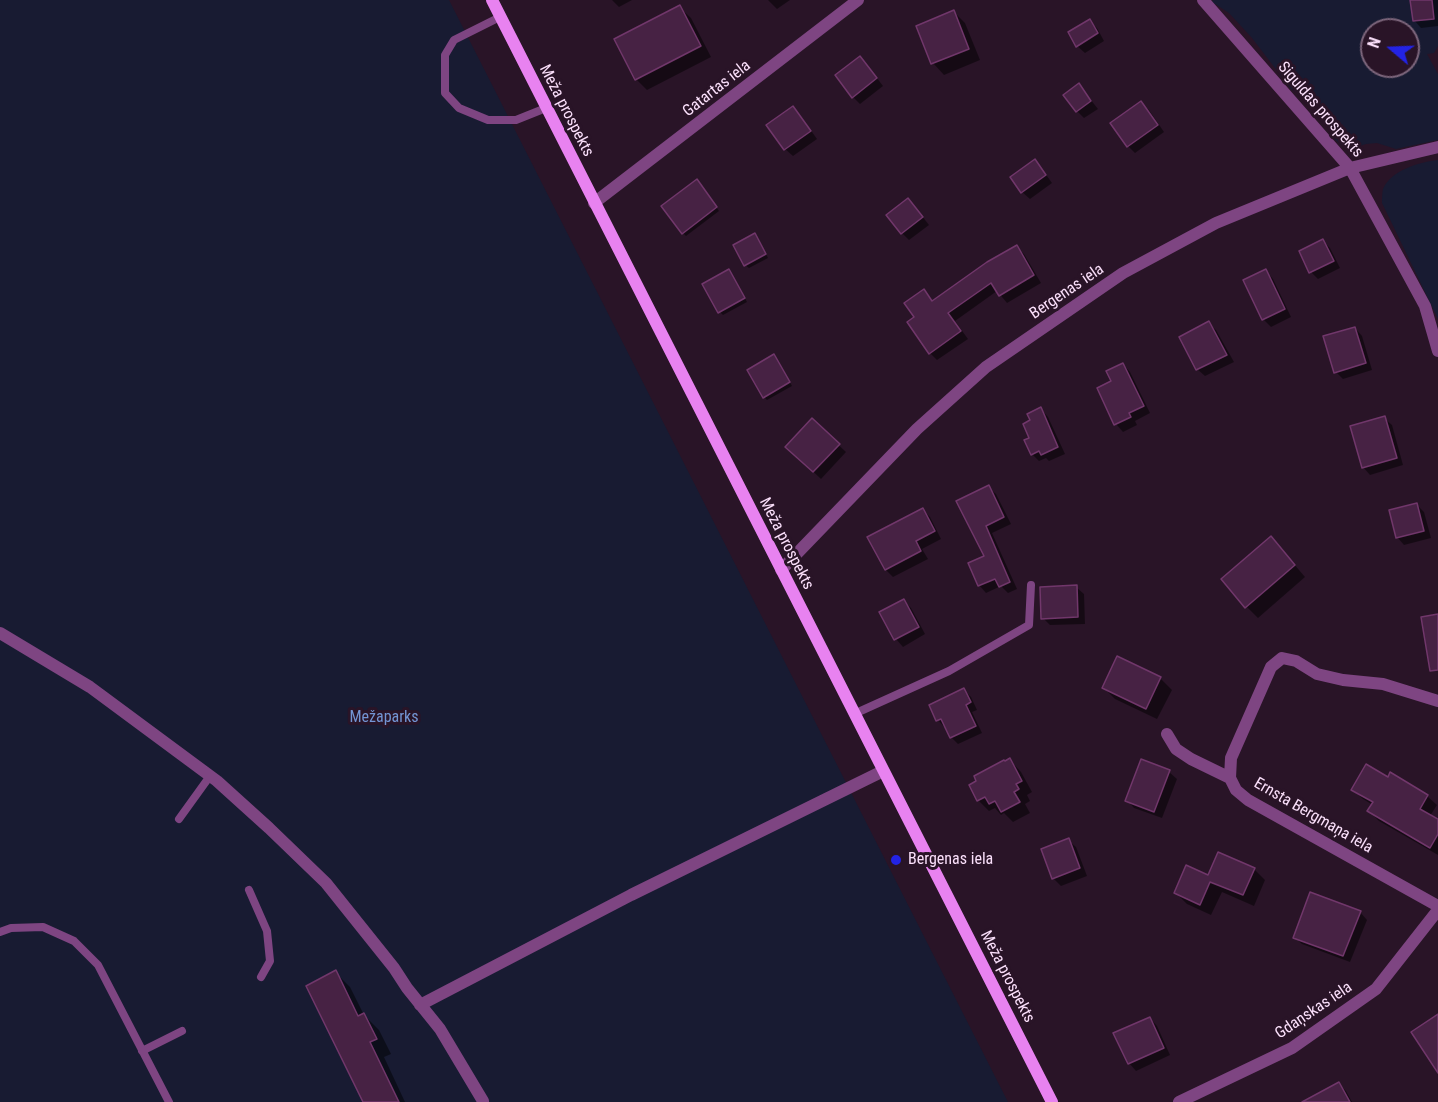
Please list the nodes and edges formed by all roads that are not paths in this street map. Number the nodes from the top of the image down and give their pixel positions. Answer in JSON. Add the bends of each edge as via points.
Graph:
{"nodes":[{"id":1,"x":492,"y":0,"type":"edge"},
{"id":2,"x":858,"y":0,"type":"edge"},
{"id":3,"x":1203,"y":0,"type":"edge"},
{"id":4,"x":500,"y":17,"type":"junction"},
{"id":5,"x":546,"y":108,"type":"junction"},
{"id":6,"x":1438,"y":147,"type":"edge"},
{"id":7,"x":1350,"y":168,"type":"junction"},
{"id":8,"x":594,"y":203,"type":"junction"},
{"id":9,"x":1438,"y":351,"type":"edge"},
{"id":10,"x":781,"y":570,"type":"junction"},
{"id":11,"x":1030,"y":585,"type":"dead end"},
{"id":12,"x":0,"y":633,"type":"edge"},
{"id":13,"x":1438,"y":701,"type":"edge"},
{"id":14,"x":854,"y":714,"type":"junction"},
{"id":15,"x":1167,"y":734,"type":"dead end"},
{"id":16,"x":883,"y":771,"type":"junction"},
{"id":17,"x":210,"y":776,"type":"junction"},
{"id":18,"x":1230,"y":778,"type":"junction"},
{"id":19,"x":179,"y":819,"type":"dead end"},
{"id":20,"x":249,"y":890,"type":"dead end"},
{"id":21,"x":1438,"y":908,"type":"edge"},
{"id":22,"x":0,"y":932,"type":"edge"},
{"id":23,"x":261,"y":977,"type":"dead end"},
{"id":24,"x":420,"y":1005,"type":"junction"},
{"id":25,"x":182,"y":1030,"type":"dead end"},
{"id":26,"x":142,"y":1051,"type":"junction"},
{"id":27,"x":169,"y":1102,"type":"edge"},
{"id":28,"x":483,"y":1102,"type":"edge"},
{"id":29,"x":1052,"y":1102,"type":"edge"},
{"id":30,"x":1179,"y":1102,"type":"edge"}],
"edges":[{"from":1,"to":4,"type":"street","name":"Meža prospekts"},
{"from":2,"to":8,"type":"street","name":"Gatartas iela"},
{"from":3,"to":7,"type":"street","name":"Siguldas prospekts"},
{"from":4,"to":5,"type":"street","name":"Meža prospekts"},
{"from":4,"to":5,"type":"lane","via":[[454,40],[445,55],[445,93],[459,108],[488,120],[516,120]]},
{"from":5,"to":8,"type":"street","name":"Meža prospekts"},
{"from":6,"to":7,"type":"street","name":"Bergenas iela"},
{"from":7,"to":9,"type":"street","name":"Siguldas prospekts","via":[[1425,306]]},
{"from":7,"to":10,"type":"street","name":"Bergenas iela","via":[[1216,223],[1131,269],[986,367],[917,429]]},
{"from":8,"to":10,"type":"street","name":"Meža prospekts"},
{"from":10,"to":14,"type":"street","name":"Meža prospekts"},
{"from":11,"to":14,"type":"lane","via":[[1029,625],[949,671]]},
{"from":12,"to":17,"type":"street","via":[[90,687]]},
{"from":13,"to":18,"type":"street","name":"Ernsta Bergmaņa iela","via":[[1383,684],[1317,674],[1282,658],[1271,667],[1231,758]]},
{"from":14,"to":16,"type":"street","name":"Meža prospekts"},
{"from":15,"to":18,"type":"street","via":[[1176,749]]},
{"from":16,"to":24,"type":"street"},
{"from":16,"to":29,"type":"street","name":"Meža prospekts"},
{"from":17,"to":19,"type":"lane"},
{"from":17,"to":24,"type":"street","via":[[326,883]]},
{"from":18,"to":21,"type":"street","name":"Ernsta Bergmaņa iela","via":[[1248,800]]},
{"from":20,"to":23,"type":"lane","via":[[267,931],[270,962]]},
{"from":21,"to":30,"type":"street","name":"Gdaņskas iela","via":[[1376,989],[1292,1048]]},
{"from":22,"to":26,"type":"lane","via":[[44,927],[74,941],[98,965]]},
{"from":24,"to":28,"type":"street","via":[[440,1029]]},
{"from":25,"to":26,"type":"lane"},
{"from":26,"to":27,"type":"lane"}]}
